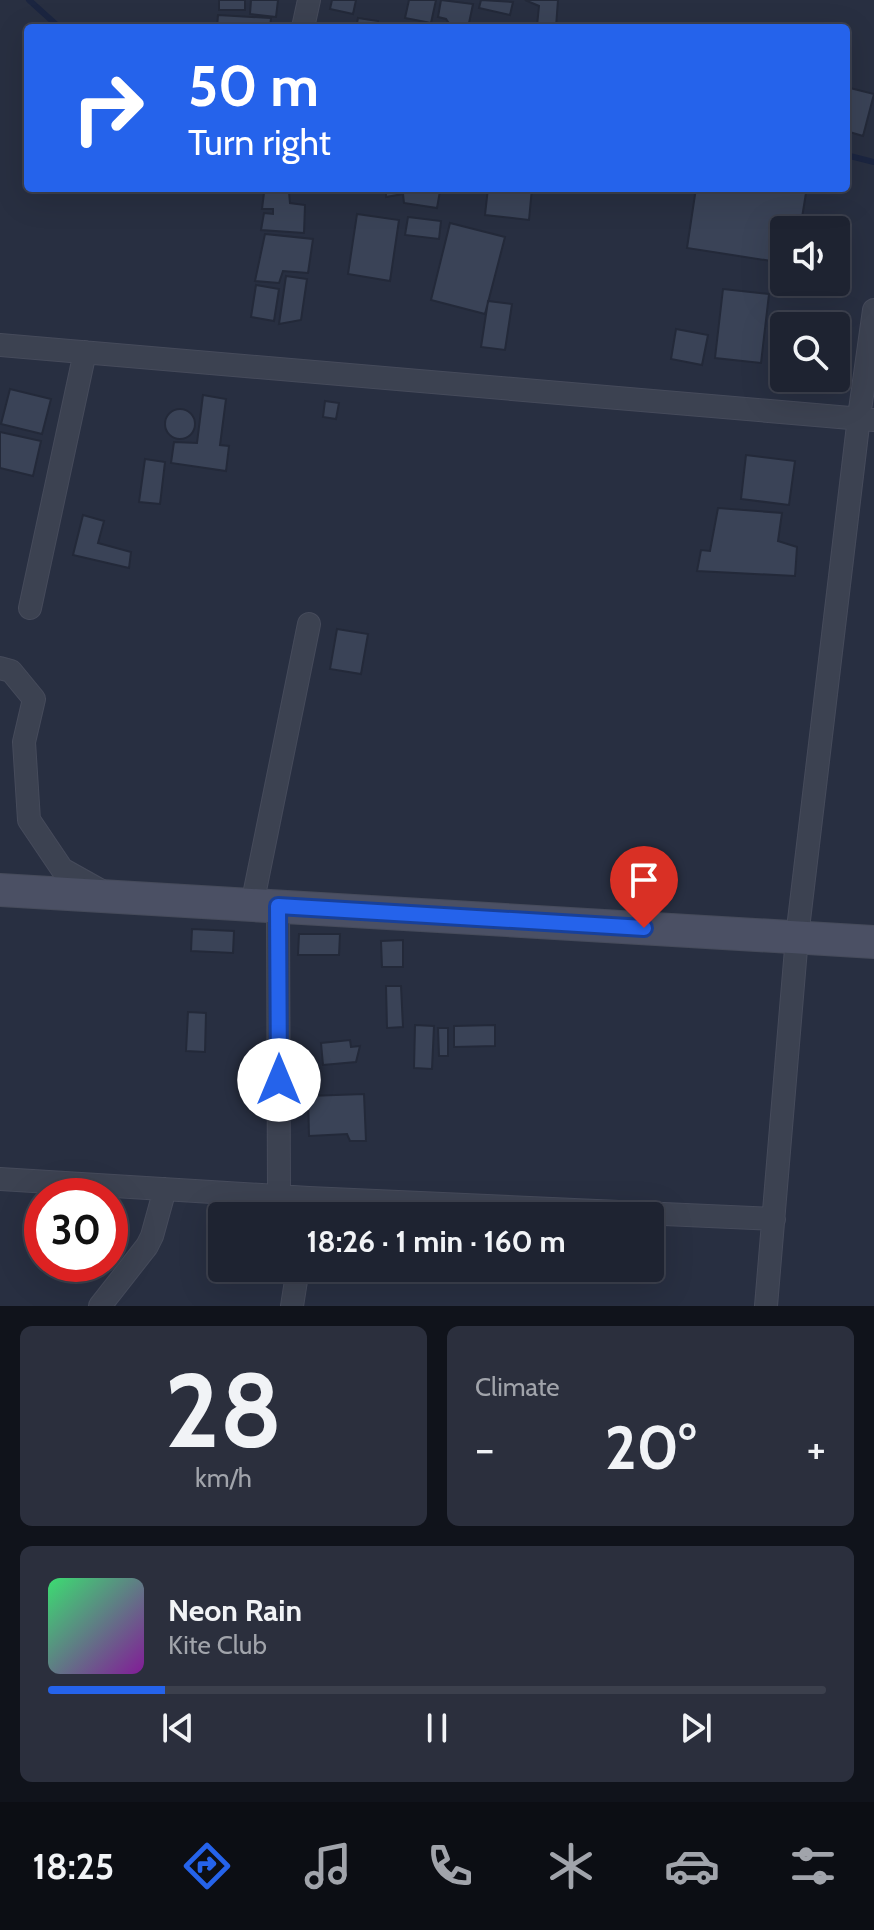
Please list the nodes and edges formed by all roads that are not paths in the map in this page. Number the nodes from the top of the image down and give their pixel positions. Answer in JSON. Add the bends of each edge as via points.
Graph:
{"nodes":[{"id":1,"x":309,"y":0,"type":"edge"},
{"id":2,"x":304,"y":23,"type":"dead end"},
{"id":3,"x":874,"y":310,"type":"edge"},
{"id":4,"x":0,"y":345,"type":"edge"},
{"id":5,"x":85,"y":352,"type":"junction"},
{"id":6,"x":866,"y":418,"type":"edge"},
{"id":7,"x":30,"y":608,"type":"dead end"},
{"id":8,"x":309,"y":624,"type":"dead end"},
{"id":9,"x":0,"y":668,"type":"edge"},
{"id":10,"x":0,"y":890,"type":"edge"},
{"id":11,"x":112,"y":897,"type":"junction"},
{"id":12,"x":265,"y":906,"type":"junction"},
{"id":13,"x":797,"y":937,"type":"junction"},
{"id":14,"x":874,"y":942,"type":"edge"},
{"id":15,"x":0,"y":1179,"type":"edge"},
{"id":16,"x":165,"y":1189,"type":"junction"},
{"id":17,"x":279,"y":1196,"type":"junction"},
{"id":18,"x":294,"y":1202,"type":"edge"},
{"id":19,"x":664,"y":1216,"type":"edge"},
{"id":20,"x":774,"y":1219,"type":"junction"},
{"id":21,"x":296,"y":1282,"type":"edge"},
{"id":22,"x":100,"y":1306,"type":"edge"},
{"id":23,"x":292,"y":1306,"type":"edge"},
{"id":24,"x":766,"y":1306,"type":"edge"}],
"edges":[{"from":1,"to":2,"type":"street"},
{"from":3,"to":6,"type":"street"},
{"from":4,"to":5,"type":"street"},
{"from":5,"to":6,"type":"street"},
{"from":5,"to":7,"type":"street"},
{"from":6,"to":13,"type":"street"},
{"from":8,"to":12,"type":"street"},
{"from":9,"to":11,"type":"street","via":[[11,671],[34,699],[24,742],[29,820],[62,869]]},
{"from":10,"to":11,"type":"street"},
{"from":11,"to":12,"type":"street"},
{"from":12,"to":13,"type":"street"},
{"from":12,"to":17,"type":"street"},
{"from":13,"to":14,"type":"street"},
{"from":13,"to":20,"type":"street"},
{"from":15,"to":16,"type":"street"},
{"from":16,"to":17,"type":"street"},
{"from":16,"to":22,"type":"street","via":[[147,1246]]},
{"from":17,"to":18,"type":"street"},
{"from":19,"to":20,"type":"street"},
{"from":20,"to":24,"type":"street"},
{"from":21,"to":23,"type":"street"}]}
